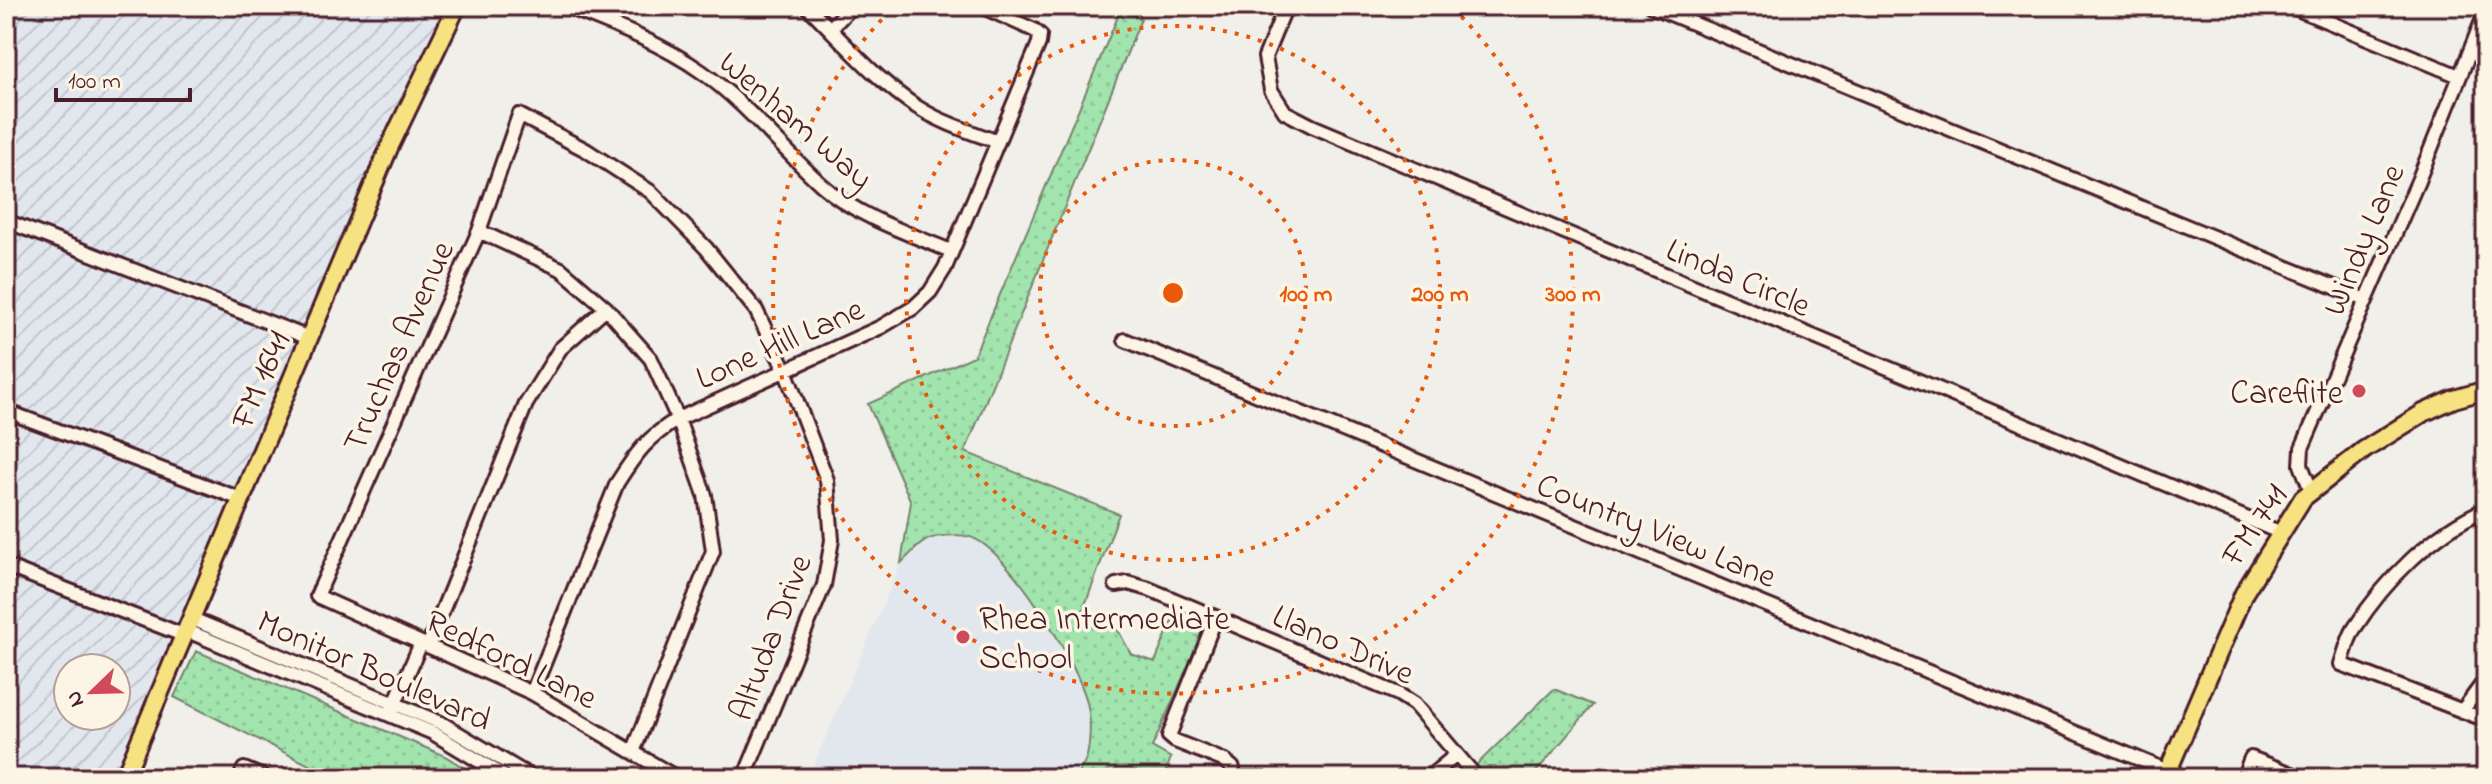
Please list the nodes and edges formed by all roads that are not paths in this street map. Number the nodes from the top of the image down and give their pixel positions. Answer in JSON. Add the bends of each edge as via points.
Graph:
{"nodes":[{"id":1,"x":457,"y":6,"type":"edge"},
{"id":2,"x":565,"y":6,"type":"edge"},
{"id":3,"x":807,"y":6,"type":"edge"},
{"id":4,"x":852,"y":6,"type":"edge"},
{"id":5,"x":981,"y":6,"type":"edge"},
{"id":6,"x":1286,"y":6,"type":"edge"},
{"id":7,"x":1651,"y":6,"type":"edge"},
{"id":8,"x":2290,"y":6,"type":"edge"},
{"id":9,"x":2486,"y":11,"type":"edge"},
{"id":10,"x":830,"y":29,"type":"junction"},
{"id":11,"x":2459,"y":76,"type":"junction"},
{"id":12,"x":519,"y":115,"type":"joint"},
{"id":13,"x":998,"y":142,"type":"junction"},
{"id":14,"x":6,"y":221,"type":"edge"},
{"id":15,"x":479,"y":231,"type":"junction"},
{"id":16,"x":951,"y":251,"type":"junction"},
{"id":17,"x":2366,"y":300,"type":"junction"},
{"id":18,"x":606,"y":308,"type":"junction"},
{"id":19,"x":309,"y":338,"type":"junction"},
{"id":20,"x":1125,"y":340,"type":"dead end"},
{"id":21,"x":785,"y":370,"type":"junction"},
{"id":22,"x":2486,"y":390,"type":"edge"},
{"id":23,"x":6,"y":411,"type":"edge"},
{"id":24,"x":678,"y":419,"type":"junction"},
{"id":25,"x":2311,"y":490,"type":"junction"},
{"id":26,"x":241,"y":499,"type":"junction"},
{"id":27,"x":2486,"y":509,"type":"edge"},
{"id":28,"x":2279,"y":532,"type":"junction"},
{"id":29,"x":6,"y":566,"type":"edge"},
{"id":30,"x":1116,"y":585,"type":"dead end"},
{"id":31,"x":317,"y":596,"type":"joint"},
{"id":32,"x":1216,"y":617,"type":"junction"},
{"id":33,"x":186,"y":627,"type":"junction"},
{"id":34,"x":425,"y":644,"type":"junction"},
{"id":35,"x":2486,"y":679,"type":"edge"},
{"id":36,"x":532,"y":693,"type":"junction"},
{"id":37,"x":392,"y":709,"type":"junction"},
{"id":38,"x":2462,"y":711,"type":"junction"},
{"id":39,"x":2486,"y":720,"type":"edge"},
{"id":40,"x":633,"y":752,"type":"junction"},
{"id":41,"x":1455,"y":756,"type":"junction"},
{"id":42,"x":242,"y":773,"type":"edge"},
{"id":43,"x":2167,"y":774,"type":"edge"},
{"id":44,"x":124,"y":778,"type":"edge"},
{"id":45,"x":266,"y":778,"type":"edge"},
{"id":46,"x":507,"y":778,"type":"edge"},
{"id":47,"x":533,"y":778,"type":"edge"},
{"id":48,"x":677,"y":778,"type":"edge"},
{"id":49,"x":744,"y":778,"type":"edge"},
{"id":50,"x":1231,"y":778,"type":"edge"},
{"id":51,"x":1428,"y":778,"type":"edge"},
{"id":52,"x":1477,"y":778,"type":"edge"},
{"id":53,"x":2243,"y":778,"type":"edge"},
{"id":54,"x":2302,"y":778,"type":"edge"}],
"edges":[{"from":1,"to":19,"type":"main road","name":"FM 1641","number":"FM 1641","via":[[389,148]]},
{"from":2,"to":16,"type":"street","name":"Wenham Way","via":[[660,47],[702,72],[823,186],[861,212]]},
{"from":3,"to":10,"type":"street"},
{"from":4,"to":10,"type":"street"},
{"from":5,"to":13,"type":"street","name":"Lone Hill Lane","via":[[1040,35]]},
{"from":6,"to":28,"type":"street","name":"Linda Circle","via":[[1265,57],[1271,90],[1285,112]]},
{"from":7,"to":17,"type":"street"},
{"from":8,"to":11,"type":"street"},
{"from":9,"to":11,"type":"street","name":"Windy Lane"},
{"from":10,"to":13,"type":"street","via":[[917,108]]},
{"from":11,"to":17,"type":"street","name":"Windy Lane"},
{"from":12,"to":15,"type":"street","name":"Truchas Avenue"},
{"from":12,"to":21,"type":"street","name":"Altuda Drive","via":[[651,192],[756,310]]},
{"from":13,"to":16,"type":"street","name":"Lone Hill Lane"},
{"from":14,"to":19,"type":"street"},
{"from":15,"to":18,"type":"street","via":[[561,269]]},
{"from":15,"to":31,"type":"street","name":"Truchas Avenue"},
{"from":16,"to":21,"type":"street","name":"Lone Hill Lane","via":[[930,292],[913,308]]},
{"from":17,"to":25,"type":"street","name":"Windy Lane","via":[[2302,448],[2301,465]]},
{"from":18,"to":24,"type":"street","via":[[651,359]]},
{"from":18,"to":34,"type":"street","via":[[560,349],[526,404]]},
{"from":19,"to":26,"type":"main road","name":"FM 1641","number":"FM 1641"},
{"from":20,"to":43,"type":"street","name":"Country View Lane"},
{"from":21,"to":24,"type":"street","name":"Lone Hill Lane"},
{"from":21,"to":49,"type":"street","name":"Altuda Drive","via":[[827,480],[831,556],[818,602]]},
{"from":22,"to":25,"type":"main road","name":"FM 741","number":"FM 741","via":[[2423,413]]},
{"from":23,"to":26,"type":"street"},
{"from":24,"to":36,"type":"street","name":"Lone Hill Lane","via":[[637,450],[617,483]]},
{"from":24,"to":40,"type":"street","via":[[705,495],[713,551]]},
{"from":25,"to":28,"type":"main road","name":"FM 741","number":"FM 741"},
{"from":26,"to":33,"type":"main road","name":"FM 1641","number":"FM 1641"},
{"from":27,"to":38,"type":"street","via":[[2407,563],[2353,631],[2341,664]]},
{"from":28,"to":43,"type":"main road","name":"FM 741","number":"FM 741","via":[[2229,622]]},
{"from":29,"to":33,"type":"street","name":"Monitor Boulevard"},
{"from":30,"to":32,"type":"street","name":"Llano Drive","via":[[1149,589]]},
{"from":31,"to":34,"type":"street","name":"Redford Lane"},
{"from":32,"to":41,"type":"street","name":"Llano Drive","via":[[1398,694],[1414,704]]},
{"from":32,"to":50,"type":"street","via":[[1169,736],[1225,761],[1233,768]]},
{"from":33,"to":37,"type":"street","name":"Monitor Boulevard"},
{"from":33,"to":44,"type":"main road","name":"FM 1641","number":"FM 1641"},
{"from":34,"to":36,"type":"street","name":"Redford Lane"},
{"from":34,"to":37,"type":"street"},
{"from":35,"to":38,"type":"street"},
{"from":36,"to":40,"type":"street","name":"Redford Lane"},
{"from":37,"to":46,"type":"street","name":"Monitor Boulevard"},
{"from":37,"to":47,"type":"street","name":"Monitor Boulevard","via":[[441,723]]},
{"from":38,"to":39,"type":"street"},
{"from":40,"to":48,"type":"street","name":"Redford Lane"},
{"from":41,"to":51,"type":"street"},
{"from":41,"to":52,"type":"street","name":"Llano Drive"},
{"from":42,"to":45,"type":"street"},
{"from":53,"to":54,"type":"street","via":[[2251,758]]}]}
